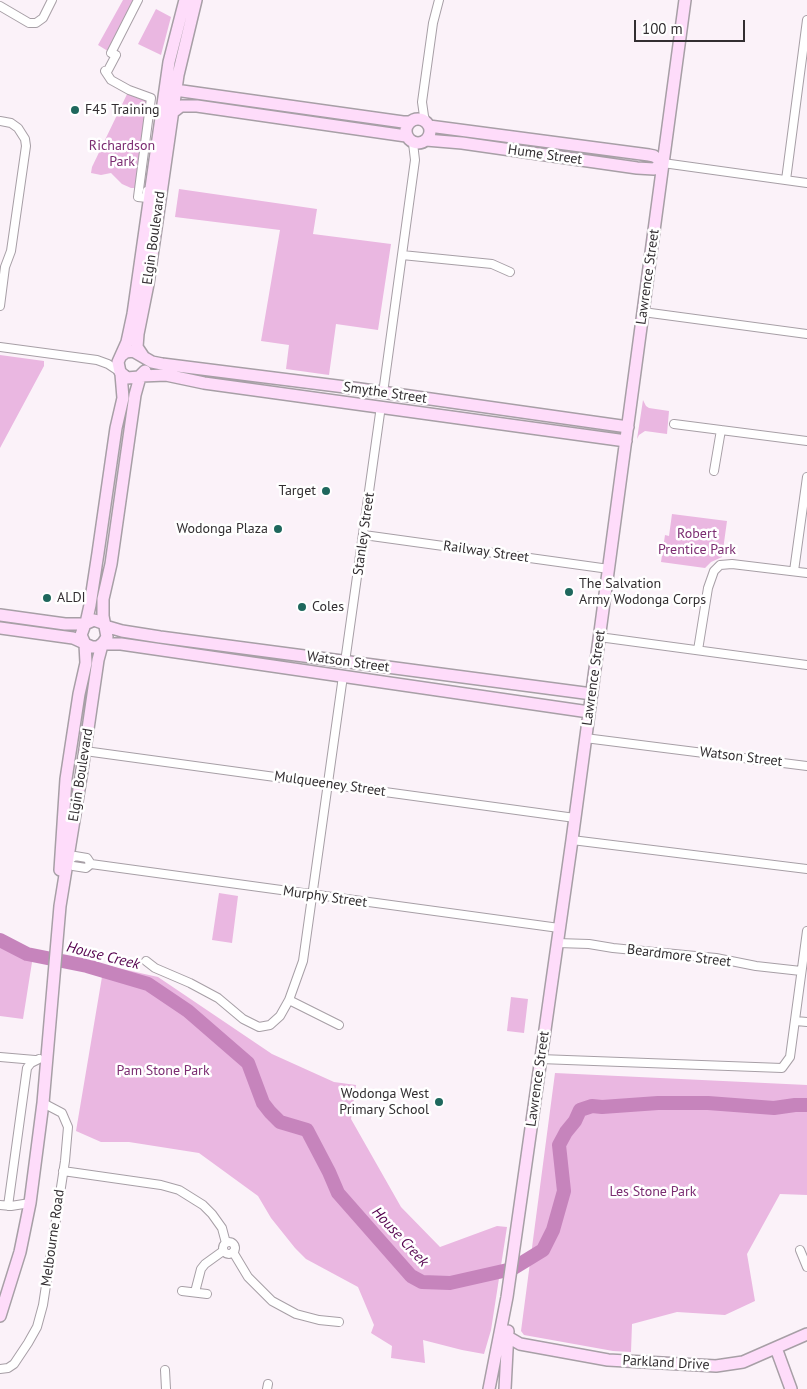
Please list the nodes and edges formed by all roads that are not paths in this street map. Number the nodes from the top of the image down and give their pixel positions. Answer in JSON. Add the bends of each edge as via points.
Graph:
{"nodes":[{"id":1,"x":52,"y":0,"type":"edge"},
{"id":2,"x":138,"y":0,"type":"edge"},
{"id":3,"x":184,"y":0,"type":"edge"},
{"id":4,"x":196,"y":0,"type":"edge"},
{"id":5,"x":439,"y":0,"type":"edge"},
{"id":6,"x":686,"y":0,"type":"edge"},
{"id":7,"x":0,"y":6,"type":"edge"},
{"id":8,"x":807,"y":20,"type":"edge"},
{"id":9,"x":176,"y":90,"type":"junction"},
{"id":10,"x":163,"y":100,"type":"junction"},
{"id":11,"x":247,"y":100,"type":"junction"},
{"id":12,"x":310,"y":110,"type":"junction"},
{"id":13,"x":172,"y":113,"type":"junction"},
{"id":14,"x":245,"y":113,"type":"junction"},
{"id":15,"x":352,"y":115,"type":"junction"},
{"id":16,"x":0,"y":121,"type":"edge"},
{"id":17,"x":308,"y":122,"type":"junction"},
{"id":18,"x":410,"y":122,"type":"junction"},
{"id":19,"x":427,"y":124,"type":"junction"},
{"id":20,"x":351,"y":128,"type":"junction"},
{"id":21,"x":487,"y":133,"type":"junction"},
{"id":22,"x":417,"y":140,"type":"junction"},
{"id":23,"x":575,"y":144,"type":"junction"},
{"id":24,"x":485,"y":146,"type":"junction"},
{"id":25,"x":639,"y":153,"type":"junction"},
{"id":26,"x":573,"y":158,"type":"junction"},
{"id":27,"x":663,"y":164,"type":"junction"},
{"id":28,"x":637,"y":168,"type":"junction"},
{"id":29,"x":786,"y":180,"type":"junction"},
{"id":30,"x":807,"y":183,"type":"edge"},
{"id":31,"x":402,"y":255,"type":"junction"},
{"id":32,"x":510,"y":272,"type":"dead end"},
{"id":33,"x":0,"y":306,"type":"edge"},
{"id":34,"x":644,"y":312,"type":"junction"},
{"id":35,"x":807,"y":334,"type":"edge"},
{"id":36,"x":0,"y":347,"type":"edge"},
{"id":37,"x":122,"y":355,"type":"junction"},
{"id":38,"x":143,"y":357,"type":"junction"},
{"id":39,"x":96,"y":360,"type":"junction"},
{"id":40,"x":206,"y":369,"type":"junction"},
{"id":41,"x":121,"y":373,"type":"junction"},
{"id":42,"x":250,"y":375,"type":"junction"},
{"id":43,"x":140,"y":376,"type":"junction"},
{"id":44,"x":204,"y":383,"type":"junction"},
{"id":45,"x":248,"y":388,"type":"junction"},
{"id":46,"x":353,"y":388,"type":"junction"},
{"id":47,"x":383,"y":393,"type":"junction"},
{"id":48,"x":428,"y":399,"type":"junction"},
{"id":49,"x":351,"y":403,"type":"junction"},
{"id":50,"x":381,"y":406,"type":"junction"},
{"id":51,"x":427,"y":413,"type":"junction"},
{"id":52,"x":577,"y":420,"type":"junction"},
{"id":53,"x":674,"y":424,"type":"dead end"},
{"id":54,"x":628,"y":427,"type":"junction"},
{"id":55,"x":721,"y":430,"type":"junction"},
{"id":56,"x":575,"y":434,"type":"junction"},
{"id":57,"x":626,"y":441,"type":"junction"},
{"id":58,"x":807,"y":441,"type":"edge"},
{"id":59,"x":714,"y":471,"type":"dead end"},
{"id":60,"x":807,"y":477,"type":"edge"},
{"id":61,"x":364,"y":535,"type":"junction"},
{"id":62,"x":609,"y":569,"type":"junction"},
{"id":63,"x":794,"y":571,"type":"junction"},
{"id":64,"x":807,"y":573,"type":"edge"},
{"id":65,"x":0,"y":615,"type":"edge"},
{"id":66,"x":85,"y":623,"type":"junction"},
{"id":67,"x":105,"y":625,"type":"junction"},
{"id":68,"x":0,"y":628,"type":"edge"},
{"id":69,"x":160,"y":637,"type":"junction"},
{"id":70,"x":599,"y":638,"type":"junction"},
{"id":71,"x":85,"y":643,"type":"junction"},
{"id":72,"x":207,"y":643,"type":"junction"},
{"id":73,"x":102,"y":644,"type":"junction"},
{"id":74,"x":158,"y":650,"type":"junction"},
{"id":75,"x":698,"y":650,"type":"junction"},
{"id":76,"x":205,"y":657,"type":"junction"},
{"id":77,"x":320,"y":659,"type":"junction"},
{"id":78,"x":345,"y":662,"type":"junction"},
{"id":79,"x":807,"y":665,"type":"edge"},
{"id":80,"x":372,"y":666,"type":"junction"},
{"id":81,"x":318,"y":673,"type":"junction"},
{"id":82,"x":343,"y":676,"type":"junction"},
{"id":83,"x":370,"y":680,"type":"junction"},
{"id":84,"x":557,"y":690,"type":"junction"},
{"id":85,"x":592,"y":694,"type":"junction"},
{"id":86,"x":554,"y":706,"type":"junction"},
{"id":87,"x":589,"y":712,"type":"junction"},
{"id":88,"x":585,"y":738,"type":"junction"},
{"id":89,"x":85,"y":751,"type":"junction"},
{"id":90,"x":807,"y":766,"type":"edge"},
{"id":91,"x":81,"y":777,"type":"junction"},
{"id":92,"x":66,"y":779,"type":"junction"},
{"id":93,"x":329,"y":784,"type":"junction"},
{"id":94,"x":575,"y":818,"type":"junction"},
{"id":95,"x":66,"y":834,"type":"junction"},
{"id":96,"x":572,"y":840,"type":"junction"},
{"id":97,"x":64,"y":860,"type":"junction"},
{"id":98,"x":807,"y":869,"type":"edge"},
{"id":99,"x":312,"y":895,"type":"junction"},
{"id":100,"x":559,"y":928,"type":"junction"},
{"id":101,"x":807,"y":931,"type":"edge"},
{"id":102,"x":557,"y":942,"type":"junction"},
{"id":103,"x":56,"y":946,"type":"joint"},
{"id":104,"x":146,"y":961,"type":"dead end"},
{"id":105,"x":802,"y":971,"type":"junction"},
{"id":106,"x":289,"y":1000,"type":"junction"},
{"id":107,"x":796,"y":1020,"type":"junction"},
{"id":108,"x":807,"y":1022,"type":"edge"},
{"id":109,"x":339,"y":1025,"type":"dead end"},
{"id":110,"x":0,"y":1057,"type":"edge"},
{"id":111,"x":43,"y":1058,"type":"junction"},
{"id":112,"x":540,"y":1059,"type":"junction"},
{"id":113,"x":18,"y":1060,"type":"junction"},
{"id":114,"x":27,"y":1074,"type":"junction"},
{"id":115,"x":43,"y":1103,"type":"junction"},
{"id":116,"x":62,"y":1171,"type":"junction"},
{"id":117,"x":30,"y":1203,"type":"junction"},
{"id":118,"x":4,"y":1206,"type":"edge"},
{"id":119,"x":28,"y":1216,"type":"junction"},
{"id":120,"x":226,"y":1243,"type":"junction"},
{"id":121,"x":223,"y":1250,"type":"junction"},
{"id":122,"x":800,"y":1250,"type":"dead end"},
{"id":123,"x":233,"y":1252,"type":"junction"},
{"id":124,"x":807,"y":1267,"type":"edge"},
{"id":125,"x":182,"y":1291,"type":"dead end"},
{"id":126,"x":195,"y":1292,"type":"junction"},
{"id":127,"x":207,"y":1294,"type":"dead end"},
{"id":128,"x":0,"y":1316,"type":"edge"},
{"id":129,"x":339,"y":1322,"type":"dead end"},
{"id":130,"x":807,"y":1334,"type":"edge"},
{"id":131,"x":505,"y":1342,"type":"junction"},
{"id":132,"x":776,"y":1348,"type":"junction"},
{"id":133,"x":0,"y":1369,"type":"edge"},
{"id":134,"x":165,"y":1370,"type":"dead end"},
{"id":135,"x":166,"y":1389,"type":"edge"},
{"id":136,"x":489,"y":1389,"type":"edge"},
{"id":137,"x":505,"y":1389,"type":"edge"},
{"id":138,"x":791,"y":1389,"type":"edge"}],
"edges":[{"from":1,"to":7,"type":"street","via":[[43,18],[36,23],[29,23]]},
{"from":2,"to":3,"type":"street","via":[[111,53],[116,55],[107,72],[104,71],[111,80],[151,98],[138,197],[147,198],[163,77]]},
{"from":3,"to":10,"type":"street","name":"Elgin Boulevard"},
{"from":4,"to":9,"type":"street","name":"Elgin Boulevard"},
{"from":5,"to":19,"type":"street","via":[[422,102]]},
{"from":6,"to":27,"type":"street","name":"Lawrence Street"},
{"from":8,"to":29,"type":"street"},
{"from":9,"to":10,"type":"street"},
{"from":9,"to":11,"type":"street"},
{"from":9,"to":13,"type":"street","name":"Elgin Boulevard"},
{"from":10,"to":37,"type":"street","name":"Elgin Boulevard","via":[[134,310]]},
{"from":11,"to":12,"type":"street"},
{"from":11,"to":14,"type":"street"},
{"from":12,"to":15,"type":"street"},
{"from":12,"to":17,"type":"street"},
{"from":13,"to":14,"type":"street","name":"Hume Street","via":[[184,105]]},
{"from":13,"to":38,"type":"street","name":"Elgin Boulevard","via":[[138,334],[138,347]]},
{"from":14,"to":17,"type":"street","name":"Hume Street"},
{"from":15,"to":18,"type":"street"},
{"from":15,"to":20,"type":"street"},
{"from":16,"to":33,"type":"street","via":[[18,128],[25,139],[26,149]]},
{"from":17,"to":20,"type":"street","name":"Hume Street"},
{"from":18,"to":19,"type":"street","via":[[416,119]]},
{"from":18,"to":22,"type":"street","via":[[406,128]]},
{"from":19,"to":21,"type":"street","name":"Hume Street"},
{"from":19,"to":22,"type":"street","via":[[430,133]]},
{"from":20,"to":22,"type":"street","name":"Hume Street"},
{"from":21,"to":23,"type":"street","name":"Hume Street"},
{"from":21,"to":24,"type":"street"},
{"from":22,"to":24,"type":"street","name":"Hume Street"},
{"from":22,"to":31,"type":"street"},
{"from":23,"to":25,"type":"street","name":"Hume Street"},
{"from":23,"to":26,"type":"street"},
{"from":24,"to":26,"type":"street","name":"Hume Street"},
{"from":25,"to":27,"type":"street","name":"Hume Street","via":[[654,156]]},
{"from":25,"to":28,"type":"street"},
{"from":26,"to":28,"type":"street","name":"Hume Street"},
{"from":27,"to":28,"type":"street","name":"Hume Street","via":[[654,169]]},
{"from":27,"to":29,"type":"street","name":"Hume Street"},
{"from":27,"to":34,"type":"street","name":"Lawrence Street"},
{"from":29,"to":30,"type":"street","name":"Hume Street"},
{"from":31,"to":32,"type":"street","via":[[492,264]]},
{"from":31,"to":47,"type":"street"},
{"from":34,"to":35,"type":"street"},
{"from":34,"to":54,"type":"street","name":"Lawrence Street"},
{"from":36,"to":39,"type":"street"},
{"from":37,"to":38,"type":"street","via":[[133,352]]},
{"from":37,"to":39,"type":"street"},
{"from":37,"to":41,"type":"street","via":[[118,362]]},
{"from":38,"to":40,"type":"street","name":"Smythe Street","via":[[159,363]]},
{"from":38,"to":43,"type":"street","via":[[146,367]]},
{"from":39,"to":41,"type":"street"},
{"from":40,"to":42,"type":"street","name":"Smythe Street"},
{"from":40,"to":44,"type":"street"},
{"from":41,"to":43,"type":"street","via":[[129,378]]},
{"from":41,"to":66,"type":"street","via":[[123,398]]},
{"from":42,"to":45,"type":"street"},
{"from":42,"to":46,"type":"street","name":"Smythe Street"},
{"from":43,"to":44,"type":"street","name":"Smythe Street","via":[[161,375]]},
{"from":43,"to":67,"type":"street","via":[[135,390],[104,595]]},
{"from":44,"to":45,"type":"street","name":"Smythe Street"},
{"from":45,"to":49,"type":"street","name":"Smythe Street"},
{"from":46,"to":47,"type":"street","name":"Smythe Street"},
{"from":46,"to":49,"type":"street"},
{"from":47,"to":48,"type":"street","name":"Smythe Street"},
{"from":47,"to":50,"type":"street"},
{"from":48,"to":51,"type":"street"},
{"from":48,"to":52,"type":"street","name":"Smythe Street"},
{"from":49,"to":50,"type":"street","name":"Smythe Street"},
{"from":50,"to":51,"type":"street","name":"Smythe Street"},
{"from":50,"to":61,"type":"street","name":"Stanley Street"},
{"from":51,"to":56,"type":"street","name":"Smythe Street"},
{"from":52,"to":54,"type":"street","name":"Smythe Street"},
{"from":52,"to":56,"type":"street"},
{"from":53,"to":55,"type":"street"},
{"from":54,"to":57,"type":"street","name":"Lawrence Street"},
{"from":55,"to":58,"type":"street"},
{"from":55,"to":59,"type":"street"},
{"from":56,"to":57,"type":"street","name":"Smythe Street"},
{"from":57,"to":62,"type":"street","name":"Lawrence Street"},
{"from":60,"to":63,"type":"street"},
{"from":61,"to":62,"type":"street","name":"Railway Street"},
{"from":61,"to":78,"type":"street","name":"Stanley Street"},
{"from":62,"to":70,"type":"street","name":"Lawrence Street"},
{"from":63,"to":64,"type":"street"},
{"from":63,"to":75,"type":"street","via":[[720,566],[714,571],[708,588]]},
{"from":65,"to":66,"type":"street","via":[[65,624]]},
{"from":66,"to":67,"type":"street","via":[[96,620]]},
{"from":66,"to":71,"type":"street","via":[[81,632]]},
{"from":67,"to":69,"type":"street","name":"Watson Street"},
{"from":67,"to":73,"type":"street","via":[[107,637]]},
{"from":68,"to":71,"type":"street","via":[[71,637]]},
{"from":69,"to":72,"type":"street","name":"Watson Street"},
{"from":69,"to":74,"type":"street"},
{"from":70,"to":75,"type":"street"},
{"from":70,"to":85,"type":"street","name":"Lawrence Street"},
{"from":71,"to":73,"type":"street","via":[[92,647]]},
{"from":71,"to":92,"type":"street","name":"Elgin Boulevard","via":[[86,663]]},
{"from":72,"to":76,"type":"street"},
{"from":72,"to":77,"type":"street","name":"Watson Street"},
{"from":73,"to":74,"type":"street","name":"Watson Street"},
{"from":73,"to":89,"type":"street","name":"Elgin Boulevard"},
{"from":74,"to":76,"type":"street","name":"Watson Street"},
{"from":75,"to":79,"type":"street"},
{"from":76,"to":81,"type":"street","name":"Watson Street"},
{"from":77,"to":78,"type":"street","name":"Watson Street"},
{"from":77,"to":81,"type":"street"},
{"from":78,"to":80,"type":"street","name":"Watson Street"},
{"from":78,"to":82,"type":"street"},
{"from":80,"to":83,"type":"street"},
{"from":80,"to":84,"type":"street","name":"Watson Street"},
{"from":81,"to":82,"type":"street","name":"Watson Street"},
{"from":82,"to":83,"type":"street","name":"Watson Street"},
{"from":82,"to":93,"type":"street"},
{"from":83,"to":86,"type":"street","name":"Watson Street"},
{"from":84,"to":85,"type":"street","name":"Watson Street"},
{"from":84,"to":86,"type":"street"},
{"from":85,"to":87,"type":"street","name":"Lawrence Street"},
{"from":86,"to":87,"type":"street","name":"Watson Street"},
{"from":87,"to":88,"type":"street","name":"Lawrence Street"},
{"from":88,"to":90,"type":"street","name":"Watson Street"},
{"from":88,"to":94,"type":"street","name":"Lawrence Street"},
{"from":89,"to":91,"type":"street","name":"Elgin Boulevard"},
{"from":89,"to":93,"type":"street","name":"Mulqueeney Street"},
{"from":91,"to":92,"type":"street"},
{"from":91,"to":95,"type":"street","name":"Elgin Boulevard"},
{"from":92,"to":95,"type":"street","name":"Elgin Boulevard"},
{"from":93,"to":94,"type":"street","name":"Mulqueeney Street"},
{"from":93,"to":99,"type":"street"},
{"from":94,"to":96,"type":"street","name":"Lawrence Street"},
{"from":95,"to":97,"type":"street","name":"Elgin Boulevard"},
{"from":96,"to":98,"type":"street"},
{"from":96,"to":100,"type":"street","name":"Lawrence Street"},
{"from":97,"to":99,"type":"street","name":"Murphy Street","via":[[73,866],[86,868],[91,864]]},
{"from":97,"to":103,"type":"street","name":"Elgin Boulevard"},
{"from":99,"to":100,"type":"street","name":"Murphy Street"},
{"from":99,"to":106,"type":"street","via":[[303,962]]},
{"from":100,"to":102,"type":"street","name":"Lawrence Street"},
{"from":101,"to":105,"type":"street"},
{"from":102,"to":105,"type":"street","name":"Beardmore Street","via":[[716,958]]},
{"from":102,"to":112,"type":"street","name":"Lawrence Street"},
{"from":103,"to":111,"type":"street","name":"Melbourne Road"},
{"from":104,"to":106,"type":"street","via":[[218,998],[259,1027],[270,1025],[280,1016]]},
{"from":105,"to":107,"type":"street"},
{"from":106,"to":109,"type":"street"},
{"from":107,"to":108,"type":"street"},
{"from":107,"to":112,"type":"street","via":[[790,1057],[784,1067],[776,1069]]},
{"from":110,"to":113,"type":"street"},
{"from":111,"to":113,"type":"street"},
{"from":111,"to":114,"type":"street","via":[[29,1065]]},
{"from":111,"to":115,"type":"street","name":"Melbourne Road"},
{"from":112,"to":131,"type":"street","name":"Lawrence Street","via":[[507,1297]]},
{"from":113,"to":114,"type":"street","via":[[25,1066]]},
{"from":114,"to":118,"type":"street"},
{"from":115,"to":116,"type":"street","name":"Melbourne Road","via":[[60,1112],[68,1124]]},
{"from":115,"to":117,"type":"street","name":"Melbourne Road"},
{"from":116,"to":120,"type":"street","via":[[178,1190],[212,1214],[222,1228]]},
{"from":116,"to":133,"type":"street","name":"Melbourne Road","via":[[39,1322],[14,1364]]},
{"from":117,"to":118,"type":"street"},
{"from":117,"to":119,"type":"street","name":"Melbourne Road"},
{"from":118,"to":119,"type":"street"},
{"from":119,"to":128,"type":"street","name":"Melbourne Road","via":[[10,1290]]},
{"from":120,"to":121,"type":"street"},
{"from":120,"to":123,"type":"street","via":[[234,1245]]},
{"from":121,"to":123,"type":"street","via":[[226,1254]]},
{"from":121,"to":126,"type":"street","via":[[201,1269]]},
{"from":122,"to":124,"type":"street"},
{"from":123,"to":129,"type":"street","via":[[248,1277],[272,1301],[296,1314]]},
{"from":125,"to":126,"type":"street"},
{"from":126,"to":127,"type":"street"},
{"from":130,"to":132,"type":"street","name":"Parkland Drive"},
{"from":131,"to":132,"type":"street","name":"Parkland Drive","via":[[608,1360],[700,1366],[743,1362]]},
{"from":131,"to":136,"type":"street","name":"Lawrence Street"},
{"from":131,"to":137,"type":"street","name":"Lawrence Street"},
{"from":132,"to":138,"type":"street"},
{"from":134,"to":135,"type":"street"}]}
